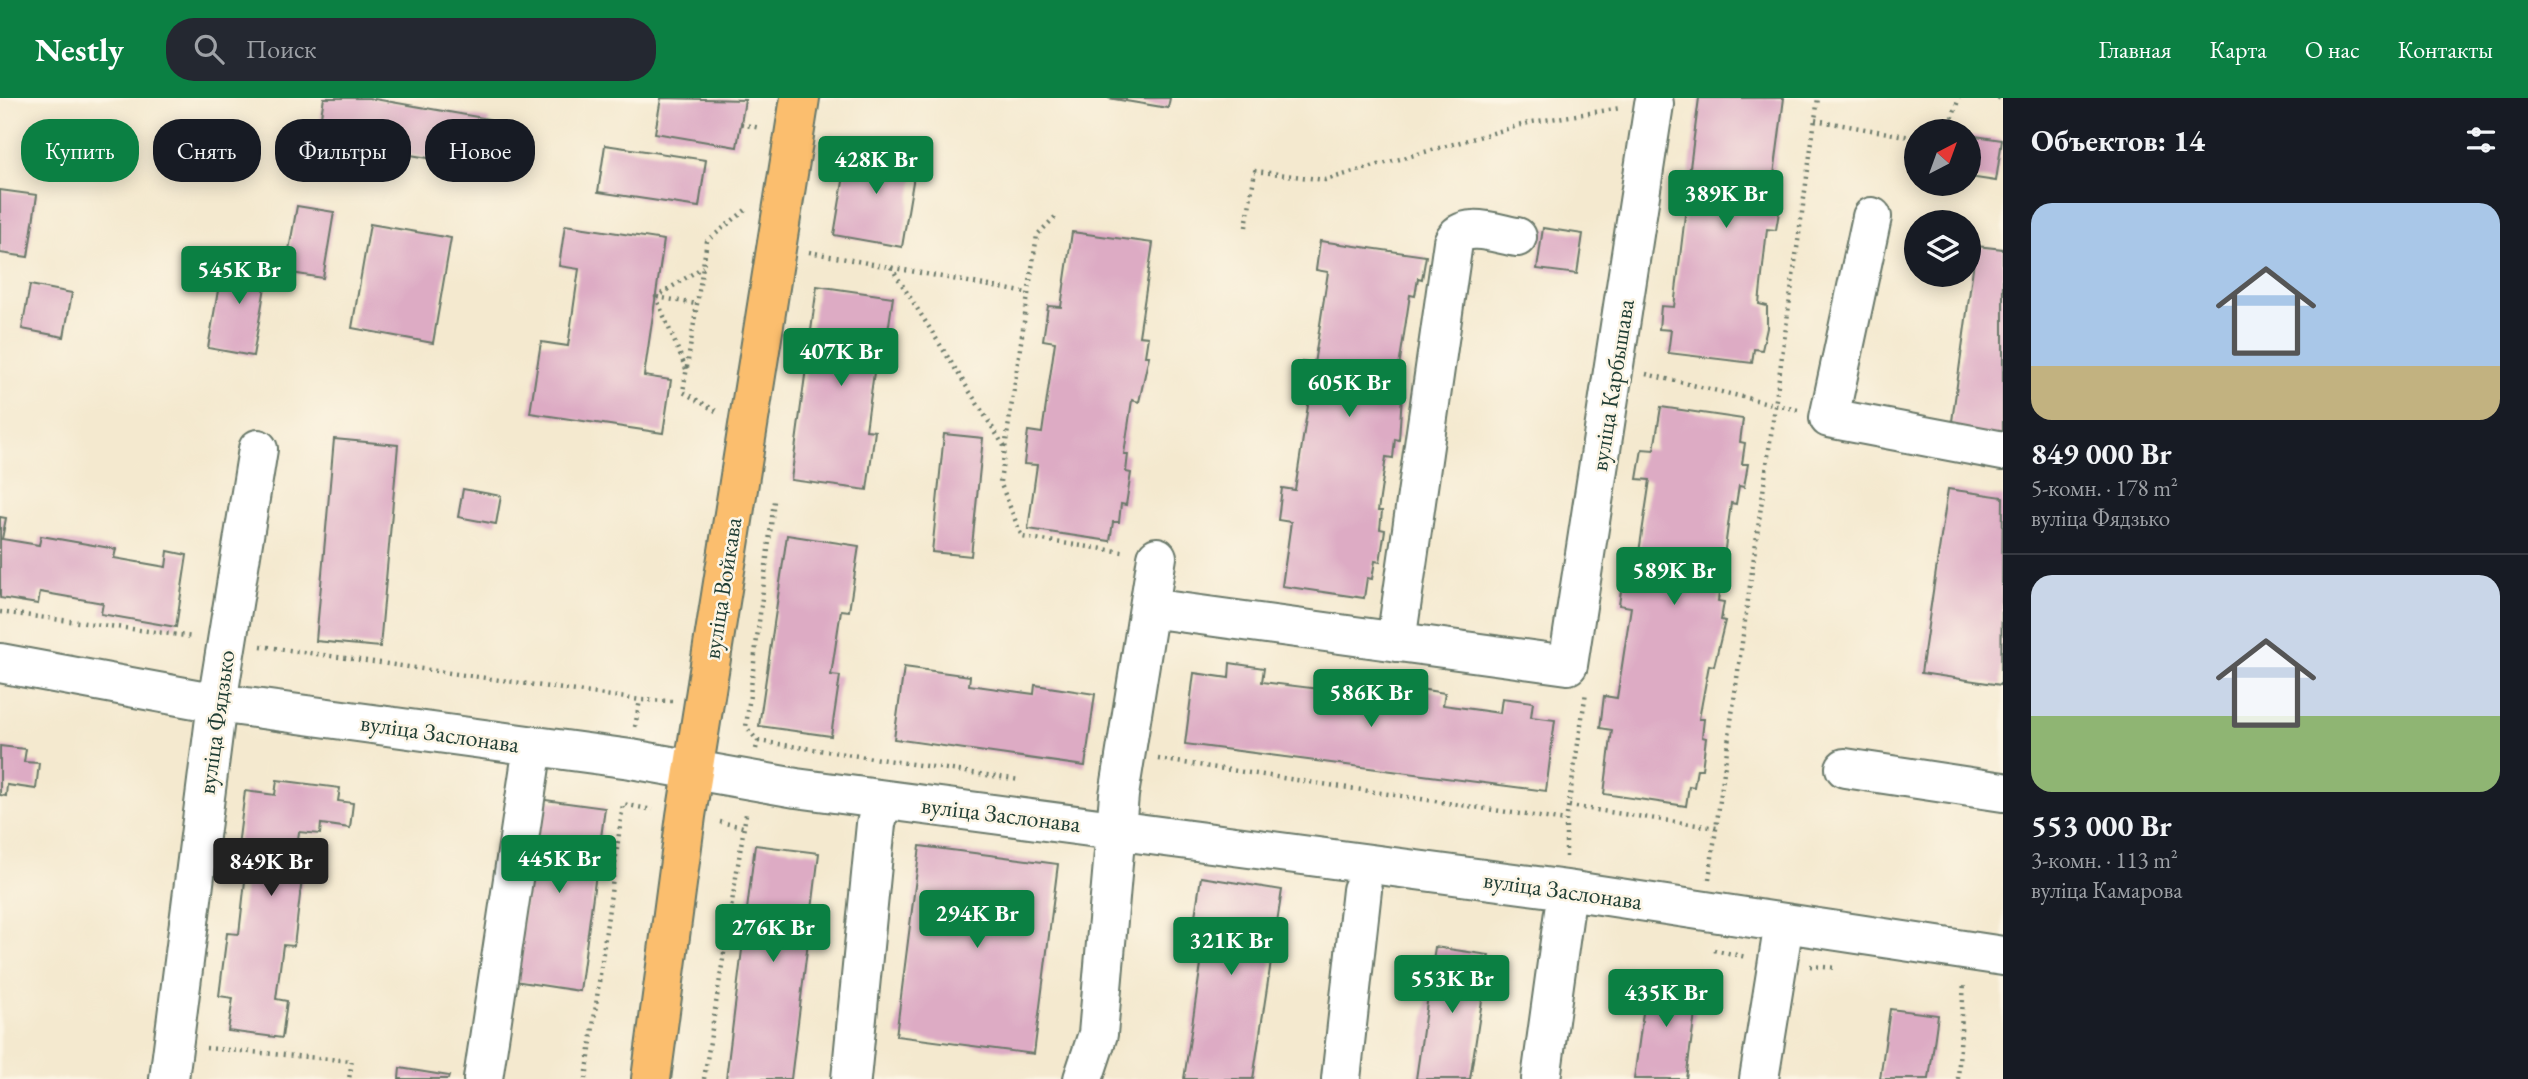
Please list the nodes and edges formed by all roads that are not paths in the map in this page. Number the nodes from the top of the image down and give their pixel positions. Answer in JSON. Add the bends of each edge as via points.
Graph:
{"nodes":[{"id":1,"x":800,"y":98,"type":"edge"},
{"id":2,"x":1654,"y":104,"type":"road end"},
{"id":3,"x":1872,"y":217,"type":"dead end"},
{"id":4,"x":1517,"y":237,"type":"dead end"},
{"id":5,"x":258,"y":449,"type":"dead end"},
{"id":6,"x":2003,"y":452,"type":"edge"},
{"id":7,"x":1157,"y":557,"type":"road end"},
{"id":8,"x":1149,"y":608,"type":"junction"},
{"id":9,"x":1396,"y":642,"type":"junction"},
{"id":10,"x":0,"y":663,"type":"edge"},
{"id":11,"x":217,"y":704,"type":"junction"},
{"id":12,"x":533,"y":746,"type":"junction"},
{"id":13,"x":694,"y":768,"type":"junction"},
{"id":14,"x":1845,"y":768,"type":"dead end"},
{"id":15,"x":2003,"y":792,"type":"edge"},
{"id":16,"x":882,"y":800,"type":"junction"},
{"id":17,"x":1116,"y":829,"type":"junction"},
{"id":18,"x":1362,"y":890,"type":"dead end"},
{"id":19,"x":1567,"y":890,"type":"junction"},
{"id":20,"x":1784,"y":923,"type":"junction"},
{"id":21,"x":1990,"y":969,"type":"edge"},
{"id":22,"x":171,"y":1062,"type":"edge"},
{"id":23,"x":483,"y":1079,"type":"edge"},
{"id":24,"x":651,"y":1079,"type":"edge"},
{"id":25,"x":851,"y":1079,"type":"edge"},
{"id":26,"x":1083,"y":1079,"type":"edge"},
{"id":27,"x":1341,"y":1079,"type":"edge"},
{"id":28,"x":1541,"y":1079,"type":"edge"},
{"id":29,"x":1759,"y":1079,"type":"edge"}],
"edges":[{"from":1,"to":13,"type":"main road","name":"вуліца Войкава"},
{"from":2,"to":9,"type":"street","name":"вуліца Карбышава","via":[[1568,665]]},
{"from":3,"to":6,"type":"street","via":[[1829,418]]},
{"from":4,"to":9,"type":"street","via":[[1466,229],[1457,233],[1454,242]]},
{"from":5,"to":11,"type":"street","name":"вуліца Фядзько"},
{"from":7,"to":8,"type":"street"},
{"from":8,"to":9,"type":"street"},
{"from":8,"to":17,"type":"street"},
{"from":10,"to":11,"type":"street","name":"вуліца Заслонава"},
{"from":11,"to":12,"type":"street","name":"вуліца Заслонава"},
{"from":11,"to":22,"type":"street","name":"вуліца Фядзько"},
{"from":12,"to":13,"type":"street","name":"вуліца Заслонава"},
{"from":12,"to":23,"type":"street"},
{"from":13,"to":16,"type":"street","name":"вуліца Заслонава"},
{"from":13,"to":24,"type":"main road","name":"вуліца Войкава"},
{"from":14,"to":15,"type":"street"},
{"from":16,"to":17,"type":"street","name":"вуліца Заслонава"},
{"from":16,"to":25,"type":"street"},
{"from":17,"to":19,"type":"street","name":"вуліца Заслонава"},
{"from":17,"to":26,"type":"street","via":[[1098,1034]]},
{"from":18,"to":27,"type":"street"},
{"from":19,"to":20,"type":"street","name":"вуліца Заслонава"},
{"from":19,"to":28,"type":"street"},
{"from":20,"to":21,"type":"street","name":"вуліца Заслонава"},
{"from":20,"to":29,"type":"street"}]}
